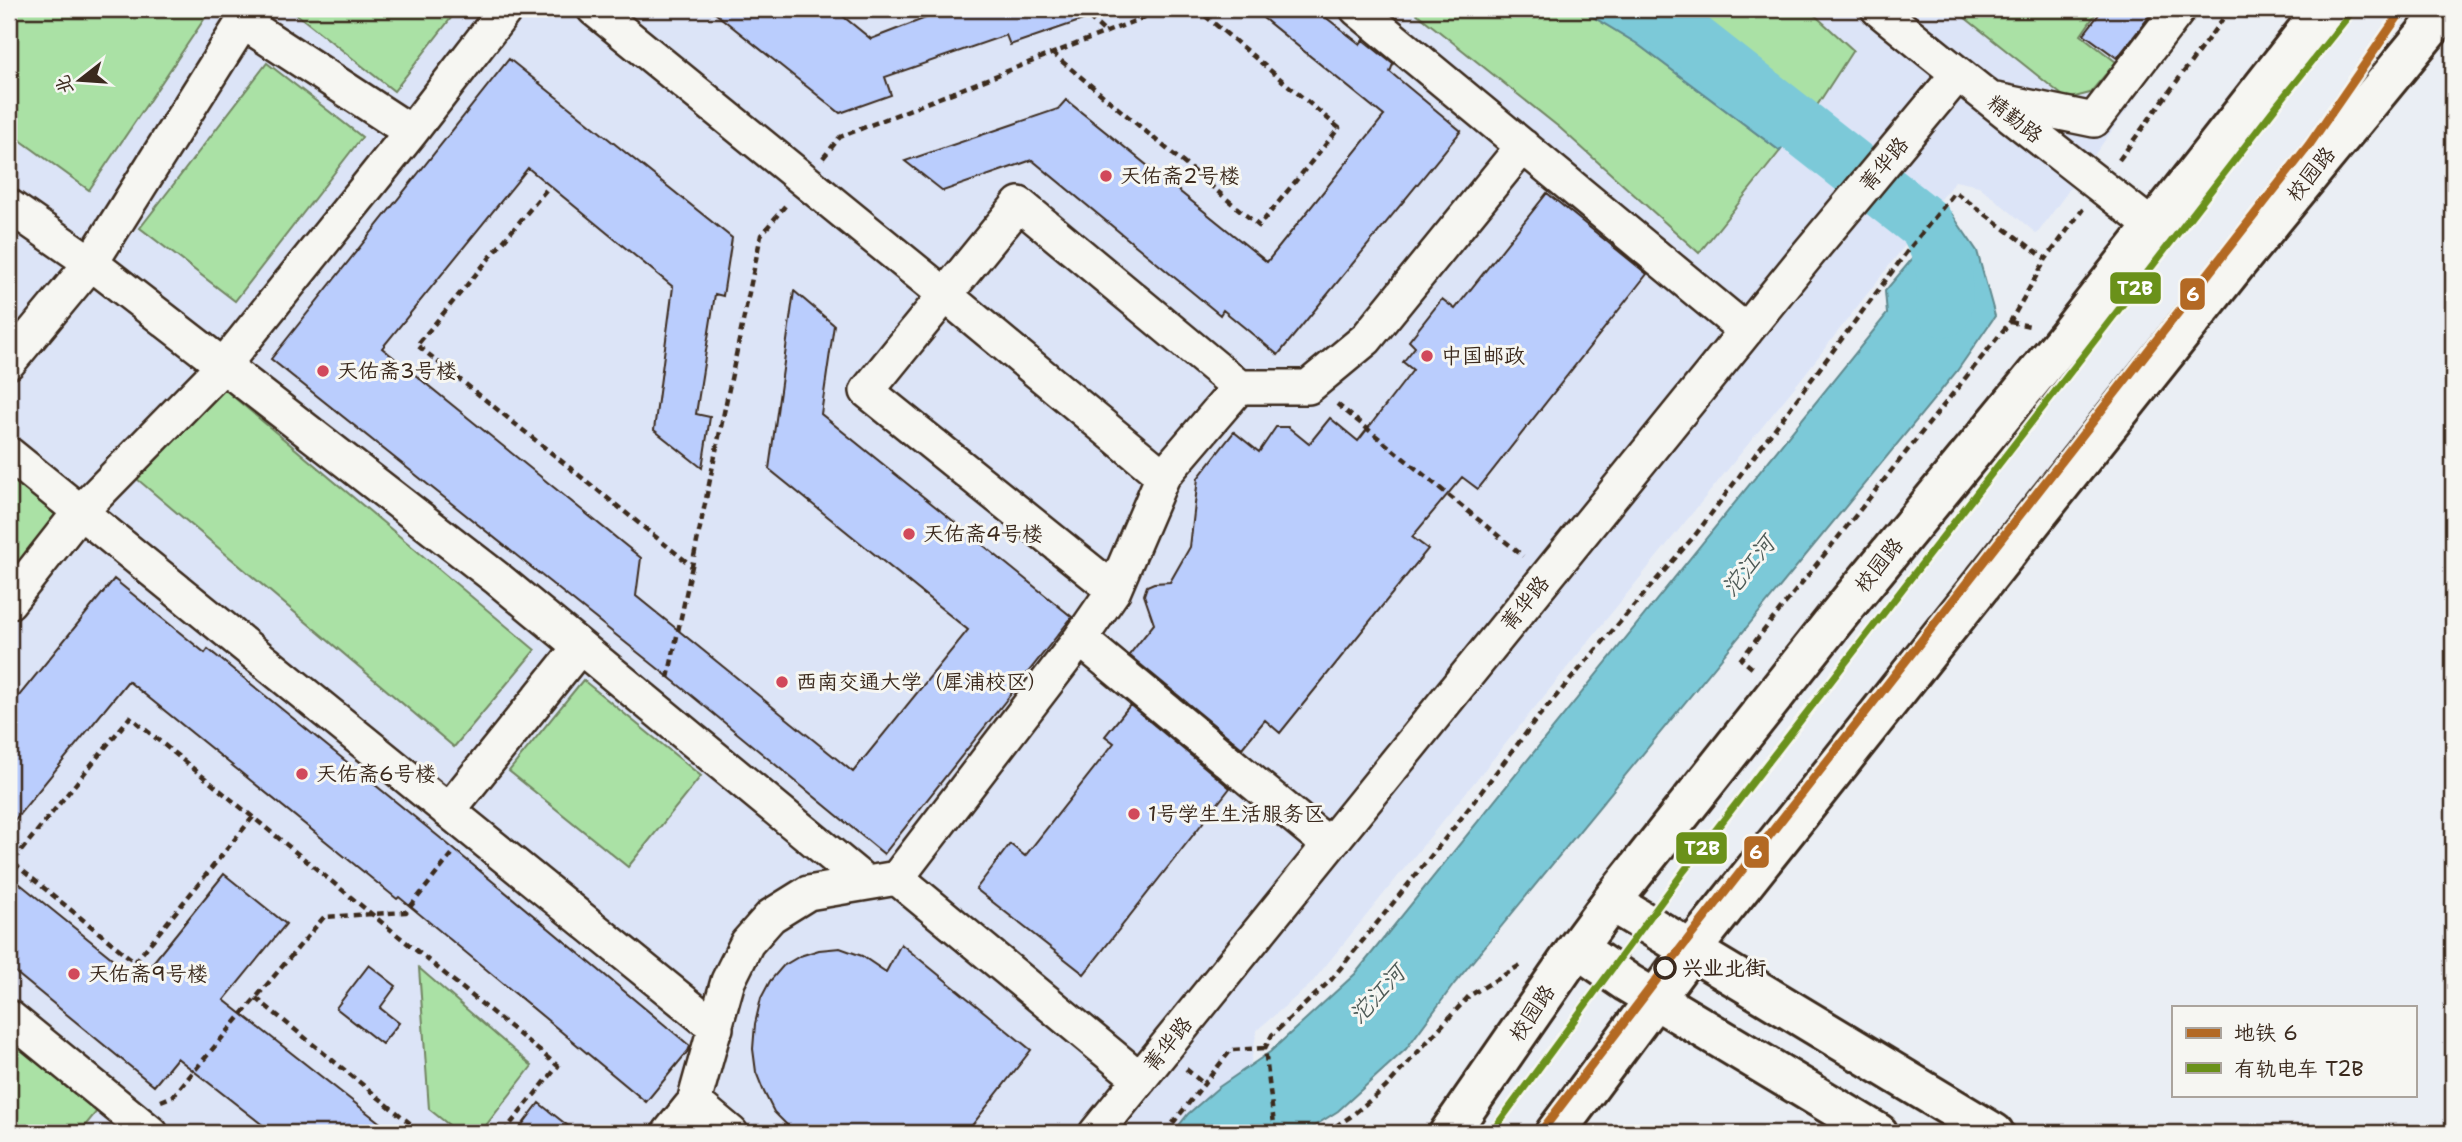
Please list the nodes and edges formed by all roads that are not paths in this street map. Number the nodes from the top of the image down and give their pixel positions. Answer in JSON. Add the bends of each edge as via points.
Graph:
{"nodes":[{"id":1,"x":506,"y":9,"type":"edge"},
{"id":2,"x":593,"y":9,"type":"edge"},
{"id":3,"x":1357,"y":9,"type":"edge"},
{"id":4,"x":1878,"y":9,"type":"edge"},
{"id":5,"x":2179,"y":9,"type":"edge"},
{"id":6,"x":2325,"y":9,"type":"edge"},
{"id":7,"x":2446,"y":9,"type":"edge"},
{"id":8,"x":247,"y":16,"type":"edge"},
{"id":9,"x":1957,"y":75,"type":"junction"},
{"id":10,"x":1991,"y":99,"type":"junction"},
{"id":11,"x":411,"y":132,"type":"junction"},
{"id":12,"x":1523,"y":146,"type":"junction"},
{"id":13,"x":9,"y":206,"type":"edge"},
{"id":14,"x":2153,"y":227,"type":"junction"},
{"id":15,"x":91,"y":263,"type":"junction"},
{"id":16,"x":944,"y":294,"type":"junction"},
{"id":17,"x":1746,"y":331,"type":"junction"},
{"id":18,"x":9,"y":362,"type":"edge"},
{"id":19,"x":223,"y":366,"type":"junction"},
{"id":20,"x":1239,"y":387,"type":"junction"},
{"id":21,"x":9,"y":454,"type":"edge"},
{"id":22,"x":1163,"y":476,"type":"junction"},
{"id":23,"x":79,"y":513,"type":"junction"},
{"id":24,"x":1114,"y":590,"type":"junction"},
{"id":25,"x":9,"y":602,"type":"edge"},
{"id":26,"x":1080,"y":639,"type":"junction"},
{"id":27,"x":579,"y":648,"type":"junction"},
{"id":28,"x":459,"y":820,"type":"junction"},
{"id":29,"x":1329,"y":845,"type":"junction"},
{"id":30,"x":882,"y":880,"type":"junction"},
{"id":31,"x":1611,"y":902,"type":"junction"},
{"id":32,"x":1577,"y":948,"type":"junction"},
{"id":33,"x":1692,"y":949,"type":"junction"},
{"id":34,"x":1655,"y":999,"type":"junction"},
{"id":35,"x":9,"y":1017,"type":"edge"},
{"id":36,"x":716,"y":1028,"type":"junction"},
{"id":37,"x":1140,"y":1079,"type":"junction"},
{"id":38,"x":694,"y":1102,"type":"junction"},
{"id":39,"x":131,"y":1127,"type":"edge"},
{"id":40,"x":669,"y":1133,"type":"edge"},
{"id":41,"x":731,"y":1133,"type":"edge"},
{"id":42,"x":1096,"y":1133,"type":"edge"},
{"id":43,"x":1449,"y":1133,"type":"edge"},
{"id":44,"x":1555,"y":1133,"type":"edge"},
{"id":45,"x":1878,"y":1133,"type":"edge"},
{"id":46,"x":1994,"y":1133,"type":"edge"}],
"edges":[{"from":1,"to":11,"type":"street"},
{"from":2,"to":16,"type":"street"},
{"from":3,"to":12,"type":"street"},
{"from":4,"to":9,"type":"street","name":"精勤路"},
{"from":5,"to":10,"type":"street","via":[[2094,120]]},
{"from":6,"to":14,"type":"street","name":"校园路"},
{"from":7,"to":33,"type":"street","name":"校园路","via":[[2237,263]]},
{"from":8,"to":11,"type":"street"},
{"from":8,"to":15,"type":"street"},
{"from":9,"to":10,"type":"street","name":"精勤路"},
{"from":9,"to":17,"type":"street","name":"菁华路"},
{"from":10,"to":14,"type":"street","name":"精勤路"},
{"from":11,"to":19,"type":"street"},
{"from":12,"to":17,"type":"street"},
{"from":12,"to":20,"type":"street","via":[[1366,339],[1308,387]]},
{"from":13,"to":15,"type":"street"},
{"from":14,"to":31,"type":"street","name":"校园路"},
{"from":15,"to":18,"type":"street"},
{"from":15,"to":19,"type":"street"},
{"from":16,"to":20,"type":"street","via":[[1019,204]]},
{"from":16,"to":22,"type":"street"},
{"from":16,"to":24,"type":"street","via":[[867,391]]},
{"from":17,"to":29,"type":"street","name":"菁华路"},
{"from":19,"to":23,"type":"street"},
{"from":19,"to":27,"type":"street","via":[[498,579]]},
{"from":20,"to":22,"type":"street"},
{"from":21,"to":23,"type":"street"},
{"from":22,"to":24,"type":"street"},
{"from":23,"to":25,"type":"street"},
{"from":23,"to":28,"type":"street"},
{"from":24,"to":26,"type":"street"},
{"from":26,"to":29,"type":"street"},
{"from":26,"to":30,"type":"street"},
{"from":27,"to":28,"type":"street"},
{"from":27,"to":30,"type":"street"},
{"from":28,"to":36,"type":"street"},
{"from":29,"to":37,"type":"street","name":"菁华路"},
{"from":30,"to":36,"type":"street","via":[[808,893],[771,916],[747,943],[728,981]]},
{"from":30,"to":37,"type":"street"},
{"from":31,"to":32,"type":"street","name":"校园路"},
{"from":31,"to":33,"type":"street"},
{"from":32,"to":34,"type":"street"},
{"from":32,"to":43,"type":"street","name":"校园路"},
{"from":33,"to":34,"type":"street","name":"校园路"},
{"from":33,"to":46,"type":"street"},
{"from":34,"to":44,"type":"street","name":"校园路"},
{"from":34,"to":45,"type":"street"},
{"from":35,"to":39,"type":"street"},
{"from":36,"to":38,"type":"street"},
{"from":37,"to":42,"type":"street","name":"菁华路"},
{"from":38,"to":40,"type":"street"},
{"from":38,"to":41,"type":"street"}]}
